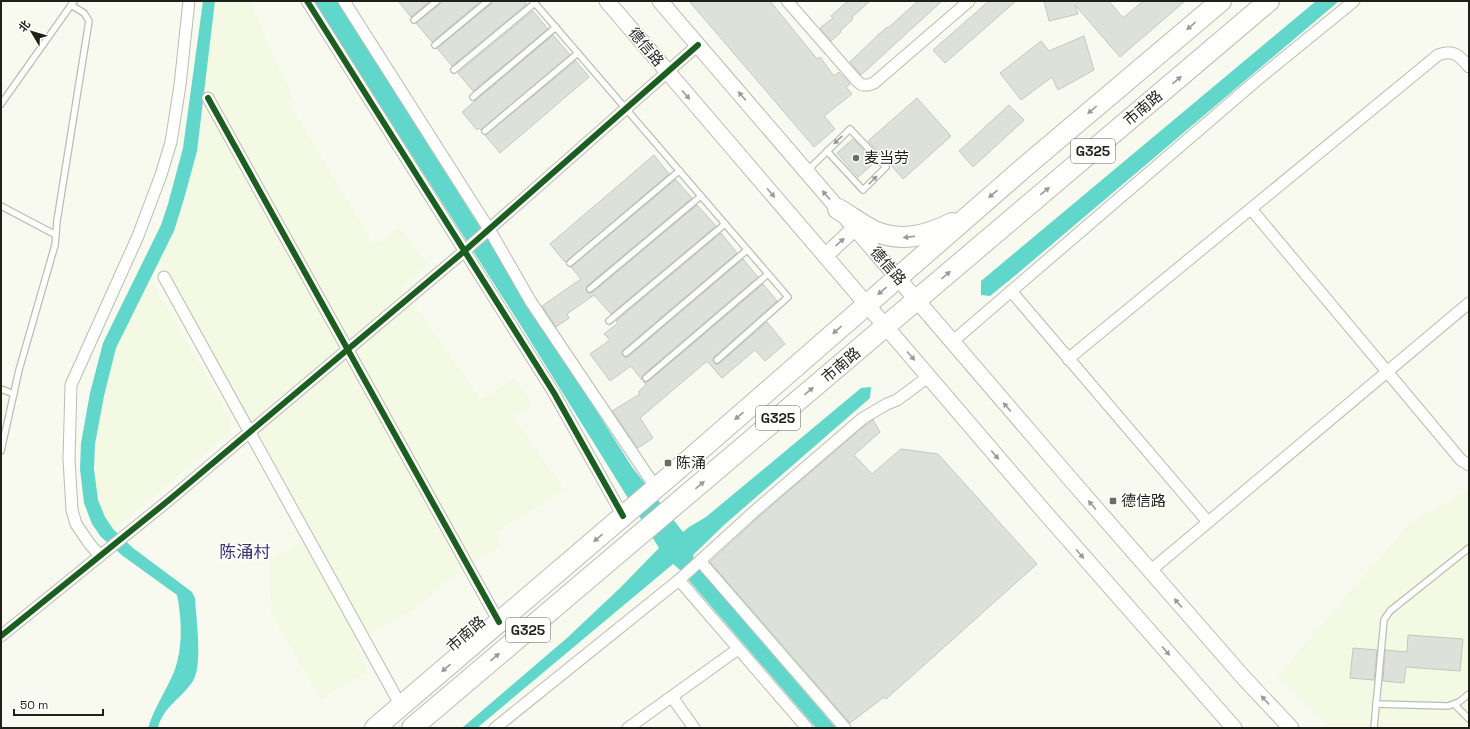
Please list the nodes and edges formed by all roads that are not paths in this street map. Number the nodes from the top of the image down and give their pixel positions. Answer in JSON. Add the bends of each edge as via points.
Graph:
{"nodes":[{"id":1,"x":189,"y":1,"type":"edge"},
{"id":2,"x":307,"y":1,"type":"edge"},
{"id":3,"x":344,"y":1,"type":"edge"},
{"id":4,"x":437,"y":1,"type":"edge"},
{"id":5,"x":488,"y":1,"type":"edge"},
{"id":6,"x":607,"y":1,"type":"edge"},
{"id":7,"x":660,"y":1,"type":"edge"},
{"id":8,"x":787,"y":1,"type":"edge"},
{"id":9,"x":969,"y":1,"type":"edge"},
{"id":10,"x":1221,"y":1,"type":"edge"},
{"id":11,"x":1269,"y":1,"type":"edge"},
{"id":12,"x":1354,"y":1,"type":"edge"},
{"id":13,"x":534,"y":2,"type":"edge"},
{"id":14,"x":73,"y":3,"type":"edge"},
{"id":15,"x":414,"y":20,"type":"dead end"},
{"id":16,"x":556,"y":27,"type":"junction"},
{"id":17,"x":435,"y":45,"type":"dead end"},
{"id":18,"x":698,"y":45,"type":"junction"},
{"id":19,"x":578,"y":53,"type":"junction"},
{"id":20,"x":1469,"y":67,"type":"edge"},
{"id":21,"x":454,"y":70,"type":"dead end"},
{"id":22,"x":667,"y":72,"type":"junction"},
{"id":23,"x":473,"y":97,"type":"dead end"},
{"id":24,"x":208,"y":98,"type":"dead end"},
{"id":25,"x":1,"y":104,"type":"edge"},
{"id":26,"x":626,"y":109,"type":"junction"},
{"id":27,"x":485,"y":131,"type":"dead end"},
{"id":28,"x":827,"y":152,"type":"junction"},
{"id":29,"x":679,"y":171,"type":"junction"},
{"id":30,"x":806,"y":171,"type":"junction"},
{"id":31,"x":701,"y":196,"type":"junction"},
{"id":32,"x":1,"y":206,"type":"edge"},
{"id":33,"x":838,"y":209,"type":"junction"},
{"id":34,"x":1251,"y":209,"type":"junction"},
{"id":35,"x":971,"y":213,"type":"junction"},
{"id":36,"x":725,"y":224,"type":"junction"},
{"id":37,"x":855,"y":228,"type":"junction"},
{"id":38,"x":488,"y":231,"type":"junction"},
{"id":39,"x":56,"y":235,"type":"junction"},
{"id":40,"x":466,"y":249,"type":"junction"},
{"id":41,"x":747,"y":250,"type":"junction"},
{"id":42,"x":824,"y":256,"type":"junction"},
{"id":43,"x":570,"y":263,"type":"dead end"},
{"id":44,"x":768,"y":274,"type":"junction"},
{"id":45,"x":164,"y":277,"type":"dead end"},
{"id":46,"x":897,"y":278,"type":"junction"},
{"id":47,"x":590,"y":289,"type":"dead end"},
{"id":48,"x":1011,"y":291,"type":"junction"},
{"id":49,"x":917,"y":300,"type":"junction"},
{"id":50,"x":1469,"y":303,"type":"edge"},
{"id":51,"x":866,"y":305,"type":"junction"},
{"id":52,"x":609,"y":321,"type":"dead end"},
{"id":53,"x":885,"y":327,"type":"junction"},
{"id":54,"x":952,"y":342,"type":"junction"},
{"id":55,"x":348,"y":350,"type":"junction"},
{"id":56,"x":626,"y":353,"type":"dead end"},
{"id":57,"x":1068,"y":359,"type":"junction"},
{"id":58,"x":717,"y":360,"type":"dead end"},
{"id":59,"x":1387,"y":372,"type":"junction"},
{"id":60,"x":928,"y":376,"type":"junction"},
{"id":61,"x":646,"y":378,"type":"dead end"},
{"id":62,"x":1,"y":389,"type":"edge"},
{"id":63,"x":14,"y":394,"type":"junction"},
{"id":64,"x":249,"y":432,"type":"junction"},
{"id":65,"x":1,"y":451,"type":"edge"},
{"id":66,"x":1469,"y":466,"type":"edge"},
{"id":67,"x":655,"y":489,"type":"junction"},
{"id":68,"x":625,"y":514,"type":"junction"},
{"id":69,"x":1208,"y":522,"type":"junction"},
{"id":70,"x":1469,"y":548,"type":"edge"},
{"id":71,"x":103,"y":553,"type":"junction"},
{"id":72,"x":698,"y":562,"type":"junction"},
{"id":73,"x":1150,"y":571,"type":"junction"},
{"id":74,"x":681,"y":578,"type":"junction"},
{"id":75,"x":499,"y":622,"type":"junction"},
{"id":76,"x":1,"y":636,"type":"edge"},
{"id":77,"x":738,"y":649,"type":"junction"},
{"id":78,"x":1469,"y":694,"type":"edge"},
{"id":79,"x":672,"y":697,"type":"junction"},
{"id":80,"x":1376,"y":704,"type":"junction"},
{"id":81,"x":1454,"y":704,"type":"junction"},
{"id":82,"x":401,"y":706,"type":"junction"},
{"id":83,"x":1469,"y":719,"type":"edge"},
{"id":84,"x":375,"y":728,"type":"edge"},
{"id":85,"x":412,"y":728,"type":"edge"},
{"id":86,"x":495,"y":728,"type":"edge"},
{"id":87,"x":628,"y":728,"type":"edge"},
{"id":88,"x":694,"y":728,"type":"edge"},
{"id":89,"x":807,"y":728,"type":"edge"},
{"id":90,"x":845,"y":728,"type":"edge"},
{"id":91,"x":1234,"y":728,"type":"edge"},
{"id":92,"x":1291,"y":728,"type":"edge"},
{"id":93,"x":1374,"y":728,"type":"edge"}],
"edges":[{"from":1,"to":71,"type":"street","via":[[171,142],[161,175],[138,236],[71,385],[69,459],[72,510],[76,524],[89,543]]},
{"from":2,"to":40,"type":"street"},
{"from":3,"to":38,"type":"street"},
{"from":4,"to":15,"type":"lane"},
{"from":5,"to":17,"type":"lane"},
{"from":6,"to":22,"type":"street","name":"德信路"},
{"from":7,"to":18,"type":"street","name":"德信路"},
{"from":8,"to":9,"type":"street","via":[[862,85],[874,84]]},
{"from":10,"to":35,"type":"highway","name":"市南路","number":"G325","one_way":true},
{"from":49,"to":11,"type":"highway","name":"市南路","number":"G325","one_way":true},
{"from":12,"to":48,"type":"street","via":[[1257,80]]},
{"from":13,"to":16,"type":"lane"},
{"from":13,"to":21,"type":"lane"},
{"from":14,"to":25,"type":"lane"},
{"from":14,"to":39,"type":"lane","via":[[89,21]]},
{"from":16,"to":19,"type":"lane"},
{"from":16,"to":23,"type":"lane"},
{"from":18,"to":22,"type":"street"},
{"from":30,"to":18,"type":"street","name":"德信路","one_way":true},
{"from":19,"to":26,"type":"lane"},
{"from":19,"to":27,"type":"lane"},
{"from":20,"to":34,"type":"street","via":[[1457,54],[1445,52],[1438,55]]},
{"from":22,"to":26,"type":"street"},
{"from":22,"to":42,"type":"street","name":"德信路","one_way":true},
{"from":24,"to":55,"type":"street"},
{"from":26,"to":29,"type":"lane"},
{"from":26,"to":38,"type":"street"},
{"from":28,"to":28,"type":"lane","one_way":true,"via":[[863,190],[886,167],[850,129]]},
{"from":28,"to":30,"type":"lane"},
{"from":29,"to":31,"type":"lane"},
{"from":29,"to":43,"type":"lane"},
{"from":33,"to":30,"type":"street","name":"德信路","one_way":true},
{"from":31,"to":36,"type":"lane"},
{"from":31,"to":47,"type":"lane"},
{"from":32,"to":39,"type":"lane"},
{"from":35,"to":33,"type":"highway","one_way":true,"via":[[934,232],[898,238],[873,230]]},
{"from":33,"to":37,"type":"street","name":"德信路"},
{"from":34,"to":57,"type":"street"},
{"from":34,"to":59,"type":"street"},
{"from":35,"to":46,"type":"highway","name":"市南路","number":"G325"},
{"from":36,"to":41,"type":"lane"},
{"from":36,"to":52,"type":"lane"},
{"from":42,"to":37,"type":"street","one_way":true},
{"from":37,"to":46,"type":"street","name":"德信路"},
{"from":38,"to":40,"type":"street"},
{"from":38,"to":67,"type":"street","via":[[531,302]]},
{"from":39,"to":63,"type":"lane"},
{"from":40,"to":55,"type":"street"},
{"from":40,"to":68,"type":"street"},
{"from":41,"to":44,"type":"lane"},
{"from":41,"to":56,"type":"lane"},
{"from":42,"to":51,"type":"street","name":"德信路"},
{"from":44,"to":58,"type":"lane","via":[[788,297]]},
{"from":44,"to":61,"type":"lane"},
{"from":45,"to":64,"type":"street"},
{"from":46,"to":49,"type":"street","name":"德信路"},
{"from":46,"to":51,"type":"highway","name":"市南路","number":"G325","one_way":true},
{"from":48,"to":54,"type":"street"},
{"from":48,"to":57,"type":"street"},
{"from":49,"to":53,"type":"highway","name":"市南路","number":"G325"},
{"from":49,"to":54,"type":"street","name":"德信路"},
{"from":50,"to":59,"type":"street"},
{"from":51,"to":53,"type":"street","name":"德信路"},
{"from":51,"to":67,"type":"highway","name":"市南路","number":"G325","one_way":true},
{"from":53,"to":60,"type":"street","name":"德信路","one_way":true},
{"from":85,"to":53,"type":"highway","name":"市南路","number":"G325","one_way":true},
{"from":73,"to":54,"type":"street","name":"德信路","one_way":true},
{"from":55,"to":64,"type":"street"},
{"from":55,"to":75,"type":"street"},
{"from":57,"to":69,"type":"street"},
{"from":59,"to":66,"type":"street","via":[[1461,460]]},
{"from":59,"to":69,"type":"street"},
{"from":60,"to":72,"type":"street","via":[[897,400],[863,418]]},
{"from":60,"to":91,"type":"street","name":"德信路","one_way":true,"via":[[1040,508]]},
{"from":62,"to":63,"type":"lane"},
{"from":63,"to":65,"type":"lane"},
{"from":64,"to":71,"type":"street"},
{"from":64,"to":82,"type":"street"},
{"from":67,"to":68,"type":"highway","name":"市南路","number":"G325"},
{"from":68,"to":75,"type":"highway","name":"市南路","number":"G325","one_way":true},
{"from":69,"to":73,"type":"street"},
{"from":70,"to":80,"type":"lane","via":[[1390,611],[1384,620]]},
{"from":71,"to":76,"type":"street"},
{"from":72,"to":74,"type":"street"},
{"from":72,"to":90,"type":"street"},
{"from":92,"to":73,"type":"street","name":"德信路","one_way":true},
{"from":74,"to":77,"type":"street"},
{"from":74,"to":86,"type":"street"},
{"from":75,"to":82,"type":"highway","name":"市南路","number":"G325","one_way":true},
{"from":77,"to":79,"type":"street"},
{"from":77,"to":89,"type":"street"},
{"from":78,"to":81,"type":"lane"},
{"from":79,"to":87,"type":"street"},
{"from":79,"to":88,"type":"street"},
{"from":80,"to":81,"type":"lane"},
{"from":80,"to":93,"type":"lane"},
{"from":81,"to":83,"type":"lane"},
{"from":82,"to":84,"type":"highway","name":"市南路","number":"G325"}]}
